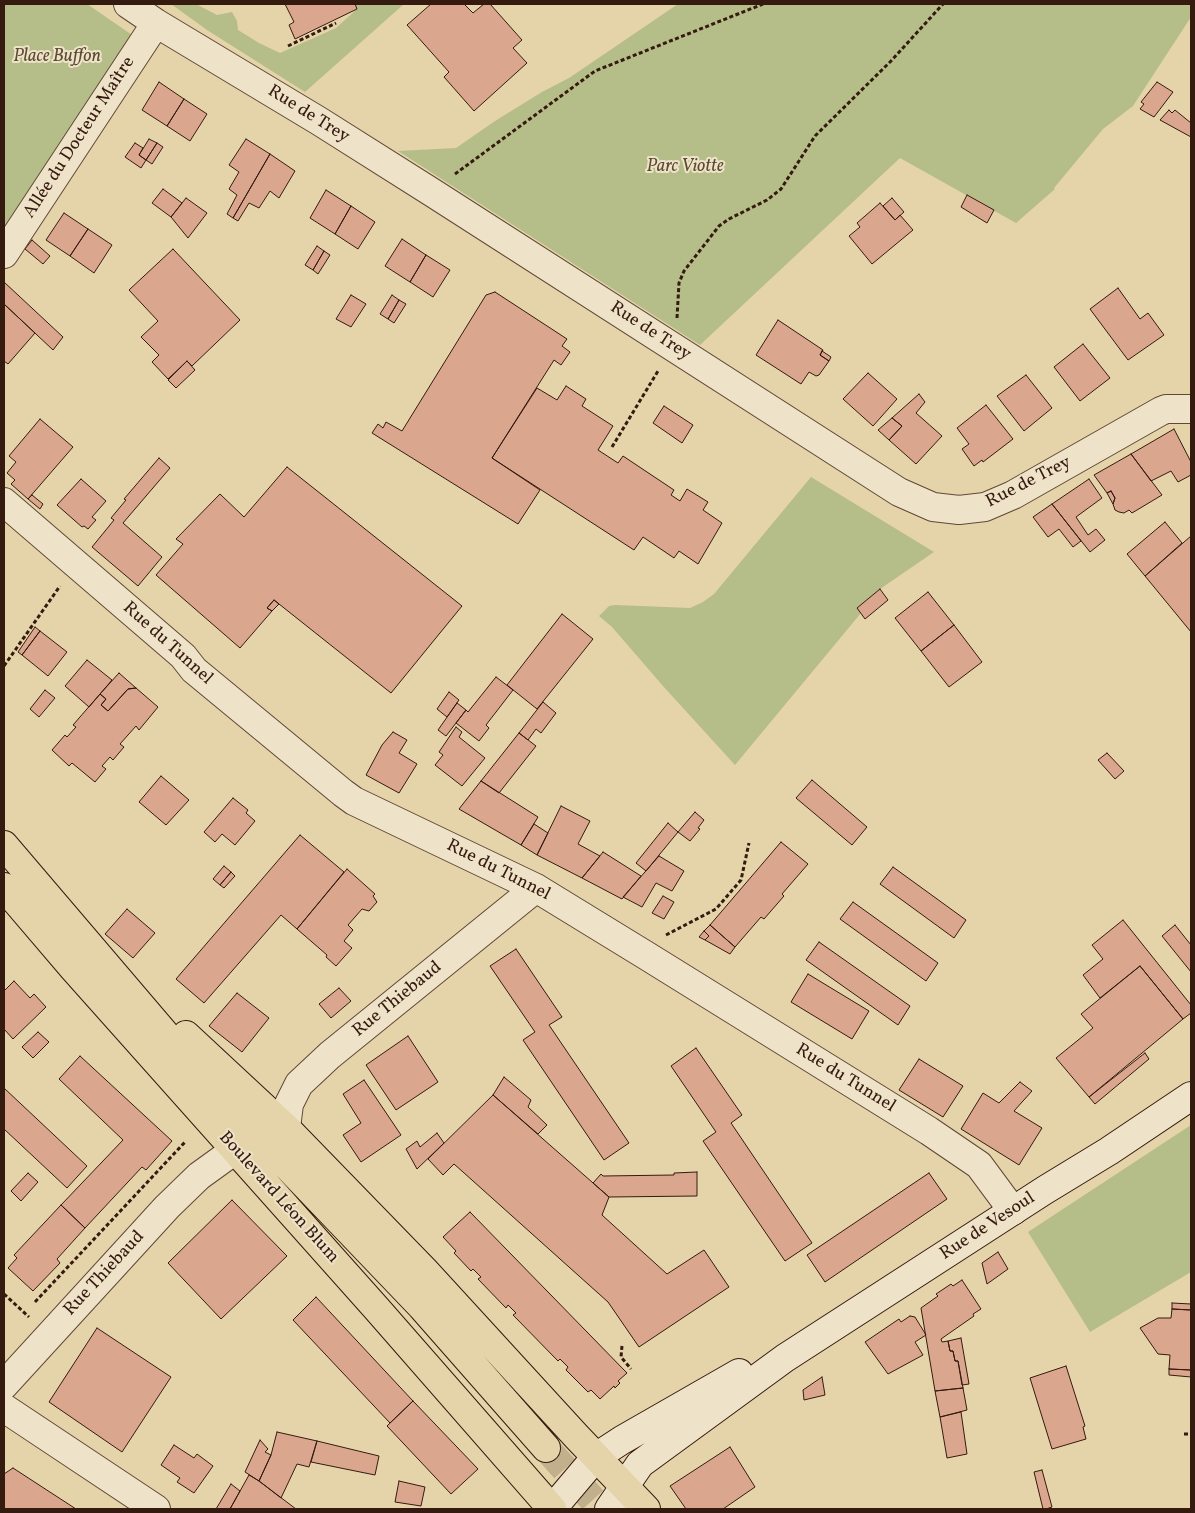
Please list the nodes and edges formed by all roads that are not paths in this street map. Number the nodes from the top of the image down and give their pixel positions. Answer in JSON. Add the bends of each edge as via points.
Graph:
{"nodes":[{"id":1,"x":128,"y":4,"type":"edge"},
{"id":2,"x":156,"y":23,"type":"junction"},
{"id":3,"x":4,"y":254,"type":"edge"},
{"id":4,"x":1191,"y":409,"type":"edge"},
{"id":5,"x":4,"y":502,"type":"edge"},
{"id":6,"x":4,"y":845,"type":"edge"},
{"id":7,"x":4,"y":887,"type":"edge"},
{"id":8,"x":536,"y":888,"type":"junction"},
{"id":9,"x":92,"y":948,"type":"junction"},
{"id":10,"x":73,"y":968,"type":"junction"},
{"id":11,"x":201,"y":1076,"type":"junction"},
{"id":12,"x":1191,"y":1096,"type":"edge"},
{"id":13,"x":286,"y":1128,"type":"junction"},
{"id":14,"x":235,"y":1150,"type":"junction"},
{"id":15,"x":1013,"y":1211,"type":"junction"},
{"id":16,"x":785,"y":1358,"type":"junction"},
{"id":17,"x":4,"y":1385,"type":"edge"},
{"id":18,"x":4,"y":1408,"type":"edge"},
{"id":19,"x":546,"y":1448,"type":"tunnel mouth"},
{"id":20,"x":596,"y":1457,"type":"junction"},
{"id":21,"x":624,"y":1487,"type":"junction"},
{"id":22,"x":156,"y":1509,"type":"edge"},
{"id":23,"x":552,"y":1509,"type":"edge"},
{"id":24,"x":609,"y":1509,"type":"edge"},
{"id":25,"x":646,"y":1509,"type":"edge"}],
"edges":[{"from":1,"to":2,"type":"street","name":"Rue de Trey"},
{"from":2,"to":3,"type":"street","name":"Allée du Docteur Maître"},
{"from":2,"to":4,"type":"street","name":"Rue de Trey","via":[[675,336],[899,492],[933,507],[958,510],[985,507],[1166,409]]},
{"from":5,"to":8,"type":"street","name":"Rue du Tunnel","via":[[183,656],[194,670],[354,801]]},
{"from":6,"to":9,"type":"main road"},
{"from":7,"to":10,"type":"main road","name":"Boulevard Léon Blum"},
{"from":8,"to":13,"type":"street","name":"Rue Thiebaud","via":[[330,1055],[299,1084],[288,1104]]},
{"from":8,"to":15,"type":"street","name":"Rue du Tunnel","via":[[979,1165]]},
{"from":9,"to":11,"type":"main road"},
{"from":9,"to":13,"type":"main road"},
{"from":10,"to":11,"type":"main road"},
{"from":10,"to":14,"type":"main road","name":"Boulevard Léon Blum"},
{"from":11,"to":19,"type":"main road","name":"Boulevard Léon Blum","via":[[422,1307]]},
{"from":12,"to":15,"type":"street","name":"Rue de Vesoul"},
{"from":13,"to":20,"type":"main road","via":[[424,1270]]},
{"from":14,"to":17,"type":"street","name":"Rue Thiebaud","via":[[199,1176],[167,1207]]},
{"from":14,"to":23,"type":"main road","name":"Boulevard Léon Blum"},
{"from":15,"to":16,"type":"street","name":"Rue de Vesoul"},
{"from":16,"to":20,"type":"street","name":"Rue de Vesoul","via":[[757,1362]]},
{"from":16,"to":21,"type":"street","name":"Rue de Vesoul","via":[[640,1464]]},
{"from":18,"to":22,"type":"street"},
{"from":20,"to":21,"type":"main road"},
{"from":20,"to":23,"type":"street","name":"Rue de Vesoul"},
{"from":21,"to":24,"type":"street","name":"Rue de Vesoul"},
{"from":21,"to":25,"type":"main road"}]}
